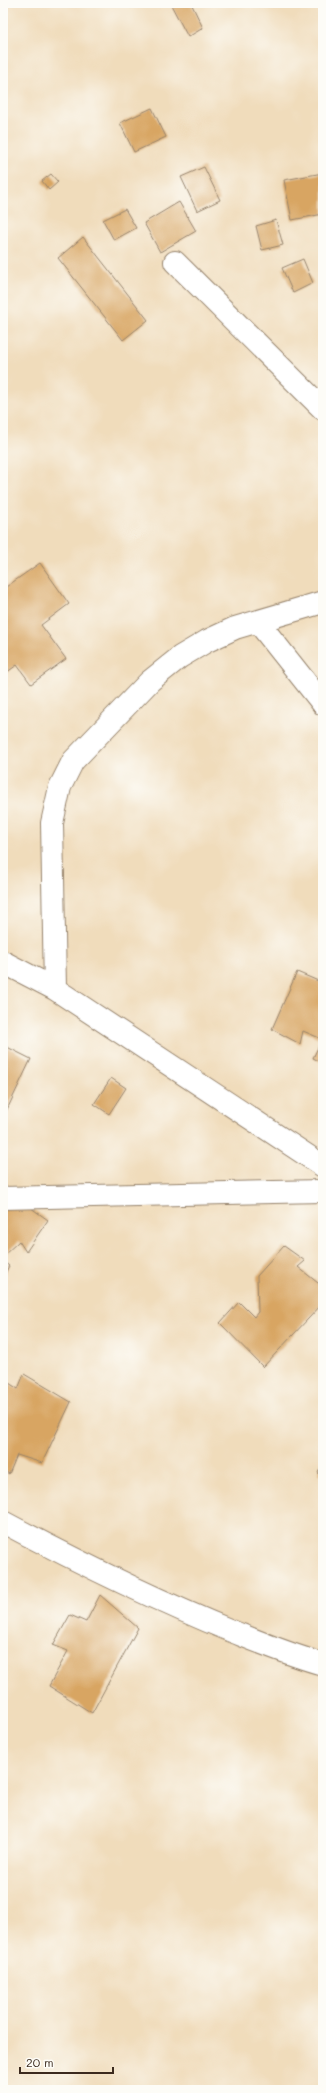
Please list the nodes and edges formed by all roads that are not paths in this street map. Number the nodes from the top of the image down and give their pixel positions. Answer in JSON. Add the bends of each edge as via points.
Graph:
{"nodes":[{"id":1,"x":175,"y":262,"type":"dead end"},
{"id":2,"x":323,"y":409,"type":"edge"},
{"id":3,"x":323,"y":602,"type":"edge"},
{"id":4,"x":258,"y":622,"type":"junction"},
{"id":5,"x":323,"y":704,"type":"edge"},
{"id":6,"x":3,"y":962,"type":"edge"},
{"id":7,"x":55,"y":989,"type":"junction"},
{"id":8,"x":323,"y":1166,"type":"edge"},
{"id":9,"x":323,"y":1191,"type":"edge"},
{"id":10,"x":3,"y":1198,"type":"edge"},
{"id":11,"x":3,"y":1522,"type":"edge"},
{"id":12,"x":323,"y":1664,"type":"edge"}],
"edges":[{"from":1,"to":2,"type":"street"},
{"from":3,"to":4,"type":"street"},
{"from":4,"to":5,"type":"street"},
{"from":4,"to":7,"type":"street","via":[[235,628],[180,657],[150,681],[73,761],[60,787],[52,823]]},
{"from":6,"to":7,"type":"street"},
{"from":7,"to":8,"type":"street"},
{"from":9,"to":10,"type":"street"},
{"from":11,"to":12,"type":"street","via":[[85,1566],[203,1620],[297,1657]]}]}
